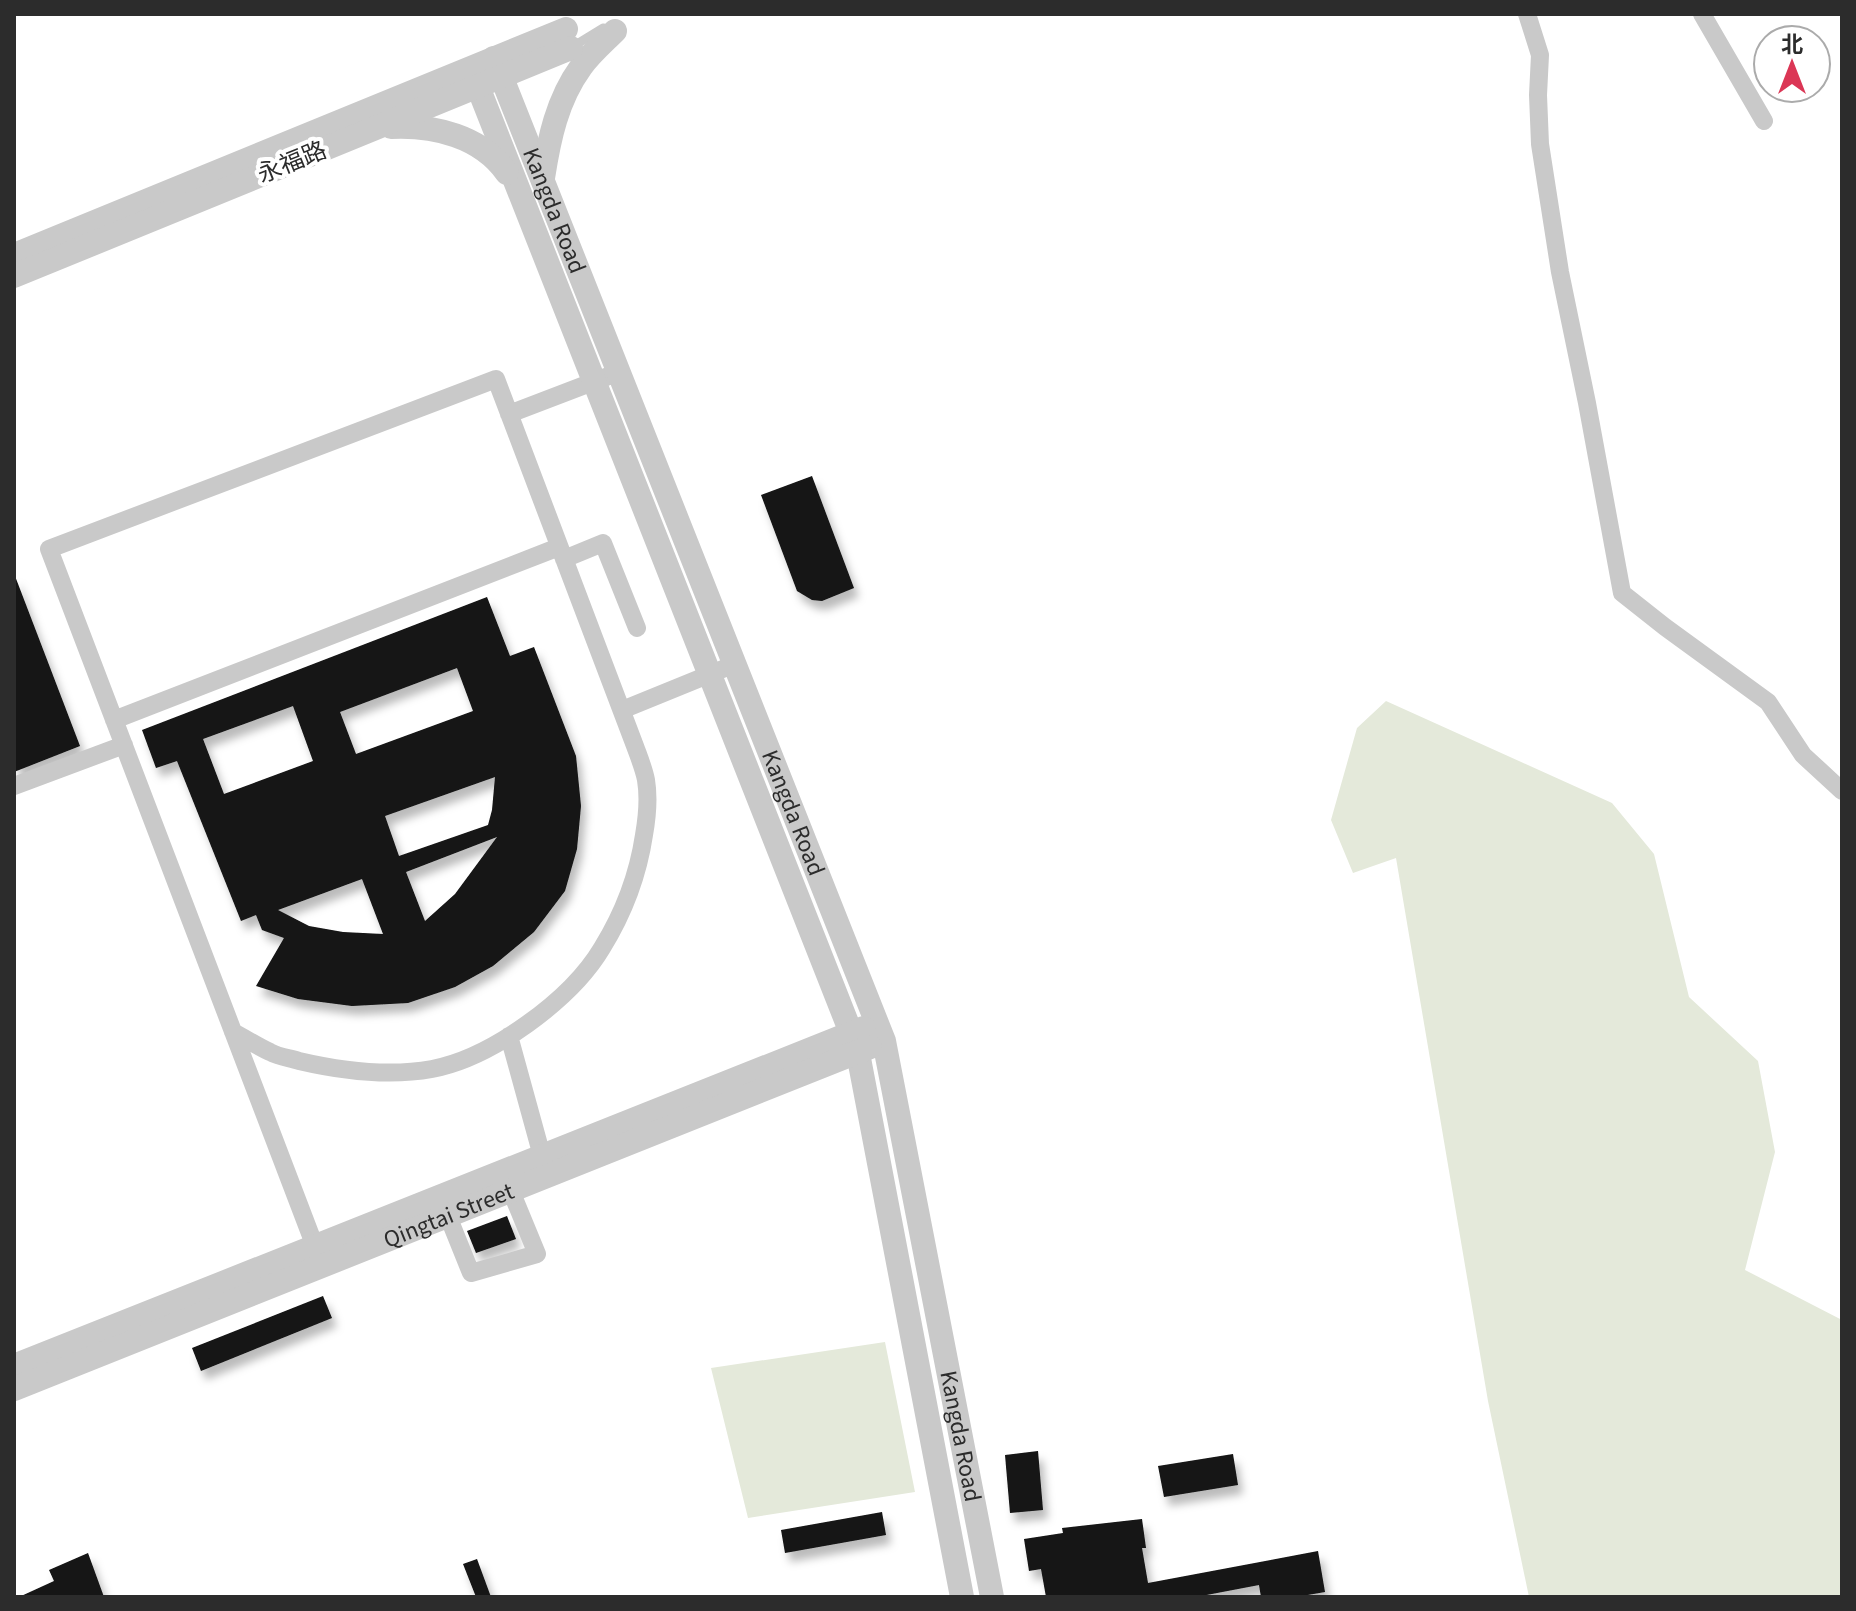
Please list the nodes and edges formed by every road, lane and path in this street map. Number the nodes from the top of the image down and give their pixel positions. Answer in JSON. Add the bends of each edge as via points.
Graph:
{"nodes":[{"id":1,"x":1527,"y":14,"type":"edge"},
{"id":2,"x":1702,"y":14,"type":"edge"},
{"id":3,"x":615,"y":31,"type":"joint"},
{"id":4,"x":568,"y":39,"type":"joint"},
{"id":5,"x":498,"y":67,"type":"junction"},
{"id":6,"x":474,"y":78,"type":"junction"},
{"id":7,"x":1764,"y":121,"type":"dead end"},
{"id":8,"x":376,"y":128,"type":"junction"},
{"id":9,"x":543,"y":181,"type":"junction"},
{"id":10,"x":519,"y":190,"type":"junction"},
{"id":11,"x":14,"y":255,"type":"edge"},
{"id":12,"x":14,"y":276,"type":"edge"},
{"id":13,"x":619,"y":372,"type":"junction"},
{"id":14,"x":595,"y":382,"type":"junction"},
{"id":15,"x":509,"y":414,"type":"junction"},
{"id":16,"x":562,"y":553,"type":"junction"},
{"id":17,"x":637,"y":628,"type":"dead end"},
{"id":18,"x":735,"y":664,"type":"junction"},
{"id":19,"x":710,"y":675,"type":"junction"},
{"id":20,"x":622,"y":710,"type":"junction"},
{"id":21,"x":114,"y":720,"type":"junction"},
{"id":22,"x":124,"y":745,"type":"junction"},
{"id":23,"x":14,"y":786,"type":"edge"},
{"id":24,"x":1842,"y":791,"type":"edge"},
{"id":25,"x":233,"y":1032,"type":"junction"},
{"id":26,"x":881,"y":1032,"type":"junction"},
{"id":27,"x":509,"y":1036,"type":"junction"},
{"id":28,"x":855,"y":1043,"type":"junction"},
{"id":29,"x":542,"y":1156,"type":"junction"},
{"id":30,"x":511,"y":1191,"type":"junction"},
{"id":31,"x":448,"y":1216,"type":"junction"},
{"id":32,"x":319,"y":1256,"type":"junction"},
{"id":33,"x":14,"y":1366,"type":"edge"},
{"id":34,"x":14,"y":1389,"type":"edge"},
{"id":35,"x":962,"y":1597,"type":"edge"},
{"id":36,"x":992,"y":1597,"type":"edge"}],
"edges":[{"from":1,"to":24,"type":"street","via":[[1540,55],[1540,144],[1560,272],[1622,593],[1768,702],[1803,755]]},
{"from":2,"to":7,"type":"street"},
{"from":3,"to":4,"type":"lane","via":[[603,28]]},
{"from":3,"to":9,"type":"street","via":[[566,90]]},
{"from":4,"to":5,"type":"street","name":"永福路"},
{"from":5,"to":6,"type":"street","name":"永福路"},
{"from":5,"to":9,"type":"street","name":"Kangda Road"},
{"from":6,"to":8,"type":"street","name":"永福路"},
{"from":6,"to":10,"type":"street","name":"Kangda Road"},
{"from":6,"to":11,"type":"street","name":"永福路"},
{"from":8,"to":10,"type":"street","via":[[441,131],[477,145],[499,162]]},
{"from":8,"to":12,"type":"street","name":"永福路"},
{"from":9,"to":13,"type":"street","name":"Kangda Road"},
{"from":10,"to":14,"type":"street","name":"Kangda Road"},
{"from":13,"to":14,"type":"street"},
{"from":13,"to":18,"type":"street","name":"Kangda Road"},
{"from":14,"to":15,"type":"street"},
{"from":14,"to":19,"type":"street","name":"Kangda Road"},
{"from":15,"to":16,"type":"street"},
{"from":15,"to":21,"type":"street","via":[[496,379],[49,549]]},
{"from":16,"to":17,"type":"street","via":[[603,543]]},
{"from":16,"to":20,"type":"street"},
{"from":16,"to":21,"type":"street"},
{"from":18,"to":19,"type":"street"},
{"from":18,"to":26,"type":"street","name":"Kangda Road"},
{"from":19,"to":20,"type":"street"},
{"from":19,"to":28,"type":"street","name":"Kangda Road"},
{"from":20,"to":27,"type":"street","via":[[646,781],[647,818],[636,875],[601,950],[578,980]]},
{"from":21,"to":22,"type":"street"},
{"from":22,"to":23,"type":"street"},
{"from":22,"to":25,"type":"street"},
{"from":25,"to":27,"type":"street","via":[[272,1054],[376,1073],[433,1069]]},
{"from":25,"to":32,"type":"street"},
{"from":26,"to":28,"type":"street","name":"Qingtai Street"},
{"from":26,"to":36,"type":"street","name":"Kangda Road"},
{"from":27,"to":29,"type":"street"},
{"from":28,"to":29,"type":"street","name":"Qingtai Street"},
{"from":28,"to":30,"type":"street","name":"Qingtai Street"},
{"from":28,"to":35,"type":"street","name":"Kangda Road"},
{"from":29,"to":32,"type":"street","name":"Qingtai Street"},
{"from":30,"to":31,"type":"street","name":"Qingtai Street"},
{"from":30,"to":31,"type":"street","via":[[537,1254],[471,1273]]},
{"from":31,"to":32,"type":"street","name":"Qingtai Street"},
{"from":32,"to":33,"type":"street","name":"Qingtai Street"},
{"from":32,"to":34,"type":"street","name":"Qingtai Street"}]}
